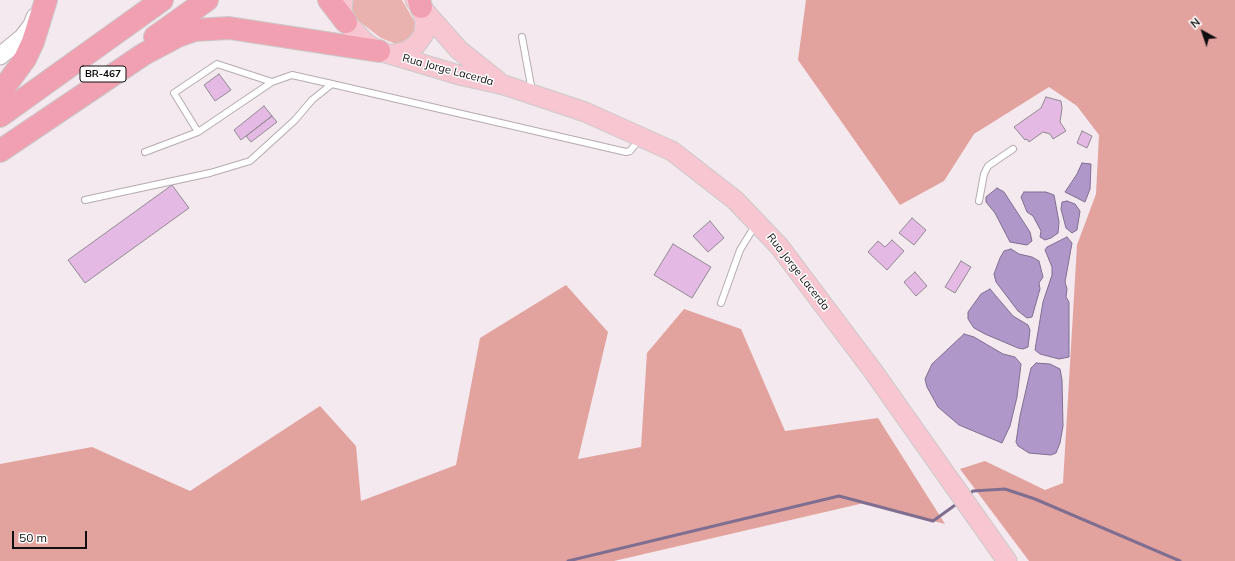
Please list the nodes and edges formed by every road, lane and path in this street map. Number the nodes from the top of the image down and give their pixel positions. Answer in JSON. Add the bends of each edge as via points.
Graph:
{"nodes":[{"id":1,"x":41,"y":0,"type":"edge"},
{"id":2,"x":46,"y":0,"type":"edge"},
{"id":3,"x":162,"y":0,"type":"edge"},
{"id":4,"x":206,"y":0,"type":"edge"},
{"id":5,"x":330,"y":0,"type":"edge"},
{"id":6,"x":343,"y":0,"type":"edge"},
{"id":7,"x":418,"y":2,"type":"edge"},
{"id":8,"x":346,"y":22,"type":"junction"},
{"id":9,"x":522,"y":37,"type":"dead end"},
{"id":10,"x":385,"y":53,"type":"junction"},
{"id":11,"x":0,"y":56,"type":"edge"},
{"id":12,"x":272,"y":82,"type":"junction"},
{"id":13,"x":332,"y":84,"type":"junction"},
{"id":14,"x":504,"y":86,"type":"junction"},
{"id":15,"x":0,"y":93,"type":"edge"},
{"id":16,"x":532,"y":94,"type":"junction"},
{"id":17,"x":0,"y":116,"type":"edge"},
{"id":18,"x":198,"y":132,"type":"junction"},
{"id":19,"x":642,"y":137,"type":"junction"},
{"id":20,"x":1013,"y":149,"type":"dead end"},
{"id":21,"x":0,"y":150,"type":"edge"},
{"id":22,"x":145,"y":152,"type":"dead end"},
{"id":23,"x":85,"y":200,"type":"dead end"},
{"id":24,"x":979,"y":201,"type":"dead end"},
{"id":25,"x":757,"y":222,"type":"junction"},
{"id":26,"x":721,"y":303,"type":"dead end"},
{"id":27,"x":1007,"y":561,"type":"edge"}],
"edges":[{"from":1,"to":11,"type":"street","via":[[32,25],[23,37]]},
{"from":2,"to":15,"type":"highway","via":[[25,59]]},
{"from":3,"to":17,"type":"highway","number":"BR-467"},
{"from":4,"to":21,"type":"highway","number":"BR-467"},
{"from":5,"to":8,"type":"highway"},
{"from":6,"to":8,"type":"main road","via":[[342,11]]},
{"from":7,"to":10,"type":"main road","via":[[425,22],[424,34],[407,51]]},
{"from":7,"to":14,"type":"main road","name":"Rua Jorge Lacerda","via":[[459,50]]},
{"from":8,"to":10,"type":"main road","name":"Rua Jorge Lacerda","via":[[366,44]]},
{"from":9,"to":16,"type":"lane"},
{"from":10,"to":14,"type":"main road","name":"Rua Jorge Lacerda"},
{"from":10,"to":21,"type":"highway","via":[[229,28],[195,30],[144,54]]},
{"from":12,"to":13,"type":"lane","via":[[295,75]]},
{"from":12,"to":18,"type":"lane"},
{"from":12,"to":18,"type":"lane","via":[[217,64],[174,93]]},
{"from":13,"to":19,"type":"lane","via":[[626,152],[630,151]]},
{"from":13,"to":23,"type":"lane","via":[[312,100],[295,120],[250,161],[210,173]]},
{"from":14,"to":16,"type":"main road","name":"Rua Jorge Lacerda"},
{"from":16,"to":19,"type":"main road","name":"Rua Jorge Lacerda","via":[[585,112]]},
{"from":18,"to":22,"type":"lane"},
{"from":19,"to":25,"type":"main road","name":"Rua Jorge Lacerda","via":[[678,156],[735,200]]},
{"from":20,"to":24,"type":"lane","via":[[988,166]]},
{"from":25,"to":26,"type":"lane","via":[[740,250]]},
{"from":25,"to":27,"type":"main road","name":"Rua Jorge Lacerda","via":[[779,246],[869,366]]}]}
